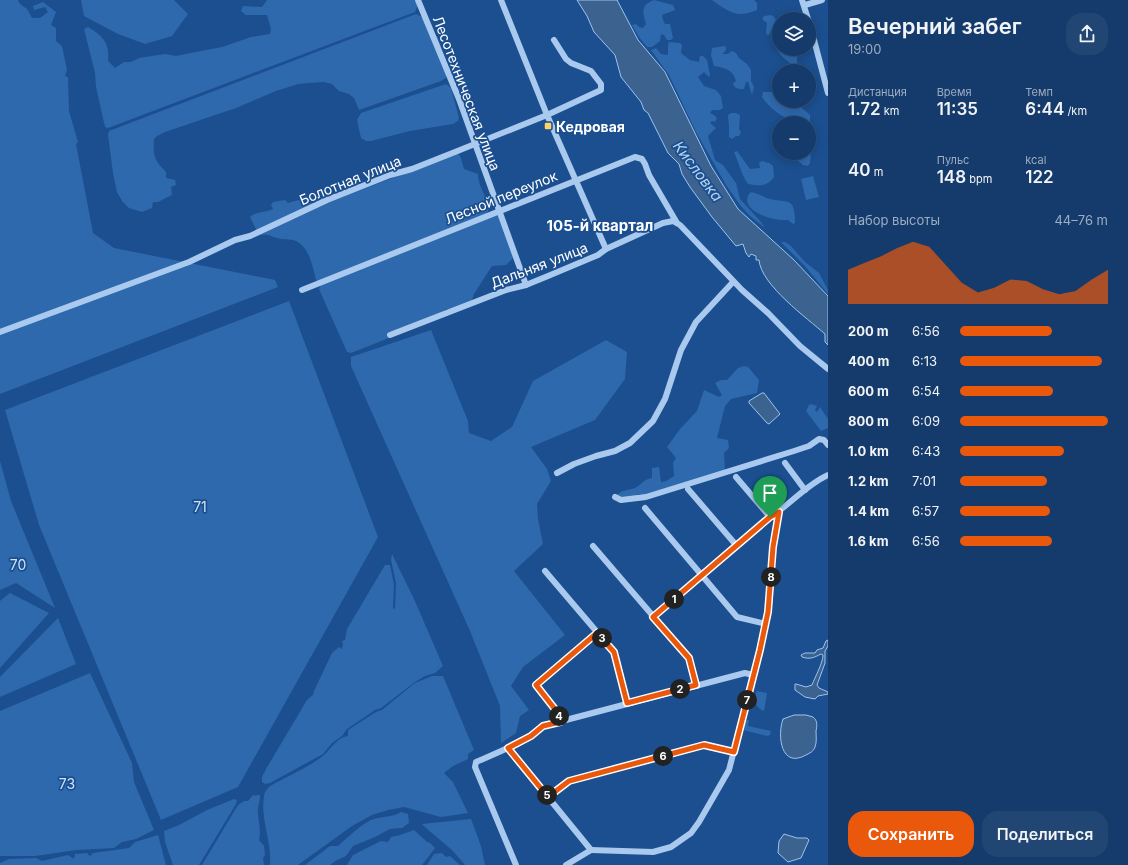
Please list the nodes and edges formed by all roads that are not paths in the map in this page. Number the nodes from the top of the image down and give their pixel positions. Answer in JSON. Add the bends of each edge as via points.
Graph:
{"nodes":[{"id":1,"x":418,"y":0,"type":"edge"},
{"id":2,"x":501,"y":0,"type":"edge"},
{"id":3,"x":822,"y":0,"type":"edge"},
{"id":4,"x":804,"y":2,"type":"edge"},
{"id":5,"x":807,"y":12,"type":"edge"},
{"id":6,"x":554,"y":40,"type":"dead end"},
{"id":7,"x":816,"y":47,"type":"edge"},
{"id":8,"x":828,"y":93,"type":"edge"},
{"id":9,"x":547,"y":115,"type":"junction"},
{"id":10,"x":475,"y":144,"type":"junction"},
{"id":11,"x":576,"y":180,"type":"junction"},
{"id":12,"x":498,"y":210,"type":"junction"},
{"id":13,"x":677,"y":223,"type":"junction"},
{"id":14,"x":606,"y":249,"type":"junction"},
{"id":15,"x":733,"y":282,"type":"junction"},
{"id":16,"x":526,"y":285,"type":"junction"},
{"id":17,"x":302,"y":290,"type":"dead end"},
{"id":18,"x":0,"y":332,"type":"edge"},
{"id":19,"x":390,"y":335,"type":"dead end"},
{"id":20,"x":828,"y":369,"type":"edge"},
{"id":21,"x":828,"y":445,"type":"edge"},
{"id":22,"x":785,"y":463,"type":"dead end"},
{"id":23,"x":557,"y":473,"type":"dead end"},
{"id":24,"x":828,"y":475,"type":"edge"},
{"id":25,"x":736,"y":477,"type":"dead end"},
{"id":26,"x":688,"y":489,"type":"dead end"},
{"id":27,"x":805,"y":490,"type":"junction"},
{"id":28,"x":615,"y":497,"type":"dead end"},
{"id":29,"x":644,"y":508,"type":"dead end"},
{"id":30,"x":779,"y":512,"type":"junction"},
{"id":31,"x":770,"y":517,"type":"junction"},
{"id":32,"x":736,"y":545,"type":"junction"},
{"id":33,"x":593,"y":546,"type":"dead end"},
{"id":34,"x":545,"y":571,"type":"dead end"},
{"id":35,"x":702,"y":575,"type":"junction"},
{"id":36,"x":653,"y":617,"type":"junction"},
{"id":37,"x":766,"y":624,"type":"junction"},
{"id":38,"x":597,"y":633,"type":"junction"},
{"id":39,"x":753,"y":675,"type":"junction"},
{"id":40,"x":696,"y":685,"type":"junction"},
{"id":41,"x":627,"y":703,"type":"junction"},
{"id":42,"x":560,"y":722,"type":"junction"},
{"id":43,"x":508,"y":748,"type":"junction"},
{"id":44,"x":734,"y":752,"type":"junction"},
{"id":45,"x":548,"y":797,"type":"junction"},
{"id":46,"x":591,"y":850,"type":"junction"},
{"id":47,"x":516,"y":865,"type":"edge"},
{"id":48,"x":566,"y":865,"type":"edge"}],
"edges":[{"from":1,"to":10,"type":"street","name":"Лесотехническая улица"},
{"from":2,"to":9,"type":"street"},
{"from":3,"to":4,"type":"street"},
{"from":4,"to":5,"type":"street"},
{"from":6,"to":9,"type":"street","name":"Болотная улица","via":[[566,60],[591,71],[602,84],[602,88]]},
{"from":7,"to":8,"type":"street"},
{"from":9,"to":10,"type":"street","name":"Болотная улица"},
{"from":9,"to":11,"type":"street"},
{"from":10,"to":12,"type":"street","name":"Лесотехническая улица"},
{"from":10,"to":18,"type":"street","name":"Болотная улица","via":[[334,197],[189,262]]},
{"from":11,"to":12,"type":"street","name":"Лесной переулок"},
{"from":11,"to":13,"type":"street","name":"Лесной переулок","via":[[638,157],[645,164]]},
{"from":11,"to":14,"type":"street"},
{"from":12,"to":16,"type":"street","name":"Лесотехническая улица"},
{"from":12,"to":17,"type":"street","name":"Лесной переулок"},
{"from":13,"to":14,"type":"street","name":"Дальняя улица","via":[[663,222]]},
{"from":13,"to":15,"type":"street"},
{"from":14,"to":16,"type":"street","name":"Дальняя улица","via":[[598,255]]},
{"from":15,"to":20,"type":"street"},
{"from":15,"to":23,"type":"street","via":[[696,322],[653,421],[625,446],[574,464]]},
{"from":16,"to":19,"type":"street","name":"Дальняя улица","via":[[506,290]]},
{"from":21,"to":28,"type":"street","via":[[823,439],[819,439],[809,446],[646,497],[621,500]]},
{"from":22,"to":27,"type":"street"},
{"from":24,"to":27,"type":"street"},
{"from":25,"to":31,"type":"street"},
{"from":26,"to":32,"type":"street"},
{"from":27,"to":30,"type":"street"},
{"from":29,"to":35,"type":"street"},
{"from":30,"to":31,"type":"street"},
{"from":30,"to":37,"type":"street"},
{"from":31,"to":32,"type":"street"},
{"from":32,"to":35,"type":"street"},
{"from":33,"to":36,"type":"street"},
{"from":34,"to":38,"type":"street"},
{"from":35,"to":36,"type":"street"},
{"from":35,"to":37,"type":"street","via":[[737,617]]},
{"from":36,"to":40,"type":"street","via":[[689,658]]},
{"from":37,"to":39,"type":"street"},
{"from":38,"to":41,"type":"street","via":[[614,652]]},
{"from":38,"to":42,"type":"street","via":[[536,685],[558,713]]},
{"from":39,"to":40,"type":"street","via":[[745,673]]},
{"from":39,"to":44,"type":"street"},
{"from":40,"to":41,"type":"street"},
{"from":41,"to":42,"type":"street"},
{"from":42,"to":43,"type":"street","via":[[543,726],[531,736]]},
{"from":43,"to":45,"type":"street"},
{"from":43,"to":47,"type":"street","via":[[476,762],[475,765]]},
{"from":44,"to":45,"type":"street","via":[[704,745],[569,781]]},
{"from":44,"to":46,"type":"street","via":[[729,770],[699,822],[680,842],[653,852]]},
{"from":45,"to":46,"type":"street"},
{"from":46,"to":48,"type":"street"}]}
